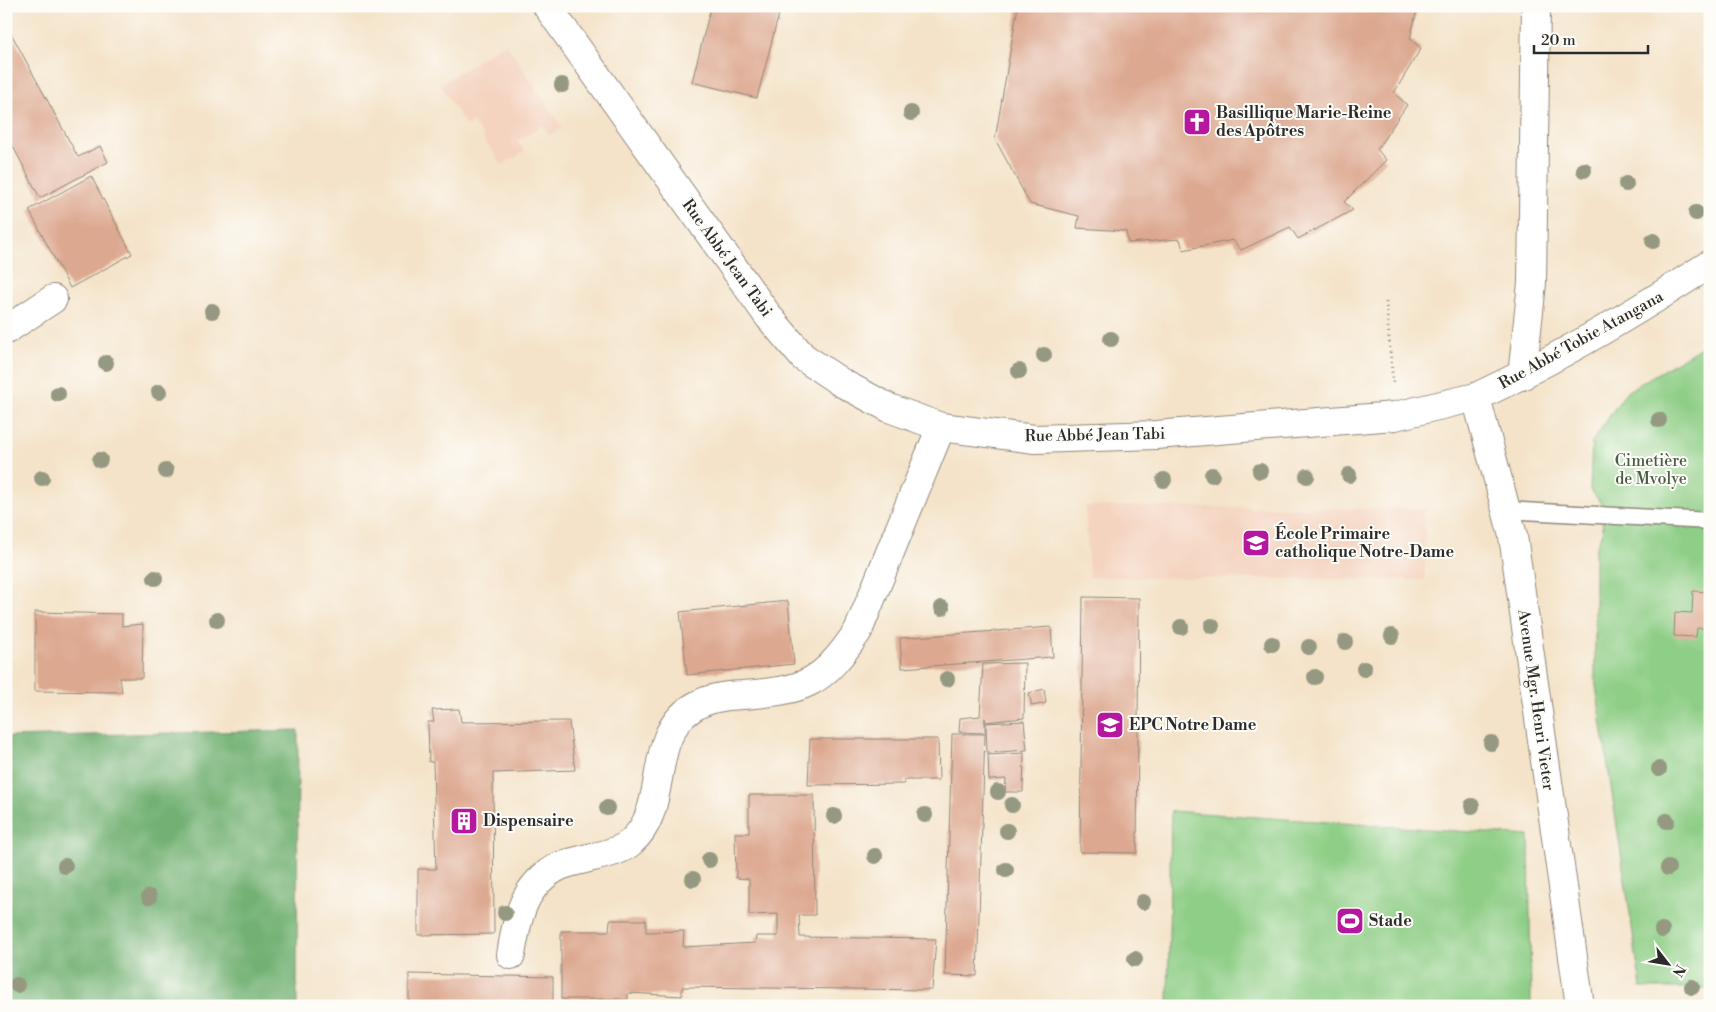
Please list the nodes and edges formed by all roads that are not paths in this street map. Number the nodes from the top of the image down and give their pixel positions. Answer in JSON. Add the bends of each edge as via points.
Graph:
{"nodes":[{"id":1,"x":547,"y":6,"type":"edge"},
{"id":2,"x":1536,"y":6,"type":"edge"},
{"id":3,"x":1710,"y":264,"type":"edge"},
{"id":4,"x":53,"y":299,"type":"dead end"},
{"id":5,"x":6,"y":330,"type":"edge"},
{"id":6,"x":1522,"y":376,"type":"junction"},
{"id":7,"x":1476,"y":397,"type":"junction"},
{"id":8,"x":942,"y":428,"type":"junction"},
{"id":9,"x":1506,"y":510,"type":"junction"},
{"id":10,"x":1710,"y":521,"type":"edge"},
{"id":11,"x":511,"y":955,"type":"dead end"},
{"id":12,"x":1580,"y":1006,"type":"edge"}],
"edges":[{"from":1,"to":8,"type":"main road","name":"Rue Abbé Jean Tabi","via":[[769,317],[803,357],[842,384],[889,408]]},
{"from":2,"to":6,"type":"main road","via":[[1532,283]]},
{"from":3,"to":6,"type":"main road","name":"Rue Abbé Tobie Atangana","via":[[1627,318]]},
{"from":4,"to":5,"type":"main road"},
{"from":6,"to":7,"type":"main road","name":"Rue Abbé Tobie Atangana"},
{"from":7,"to":8,"type":"main road","name":"Rue Abbé Jean Tabi","via":[[1396,416],[1156,435],[1035,439]]},
{"from":7,"to":9,"type":"main road","name":"Avenue Mgr. Henri Vieter"},
{"from":8,"to":11,"type":"main road","via":[[858,632],[840,657],[818,678],[786,692],[717,696],[692,708],[678,720],[667,736],[649,818],[631,843],[600,856],[560,866],[533,885],[517,919]]},
{"from":9,"to":10,"type":"lane"},
{"from":9,"to":12,"type":"main road","name":"Avenue Mgr. Henri Vieter","via":[[1513,536]]}]}
